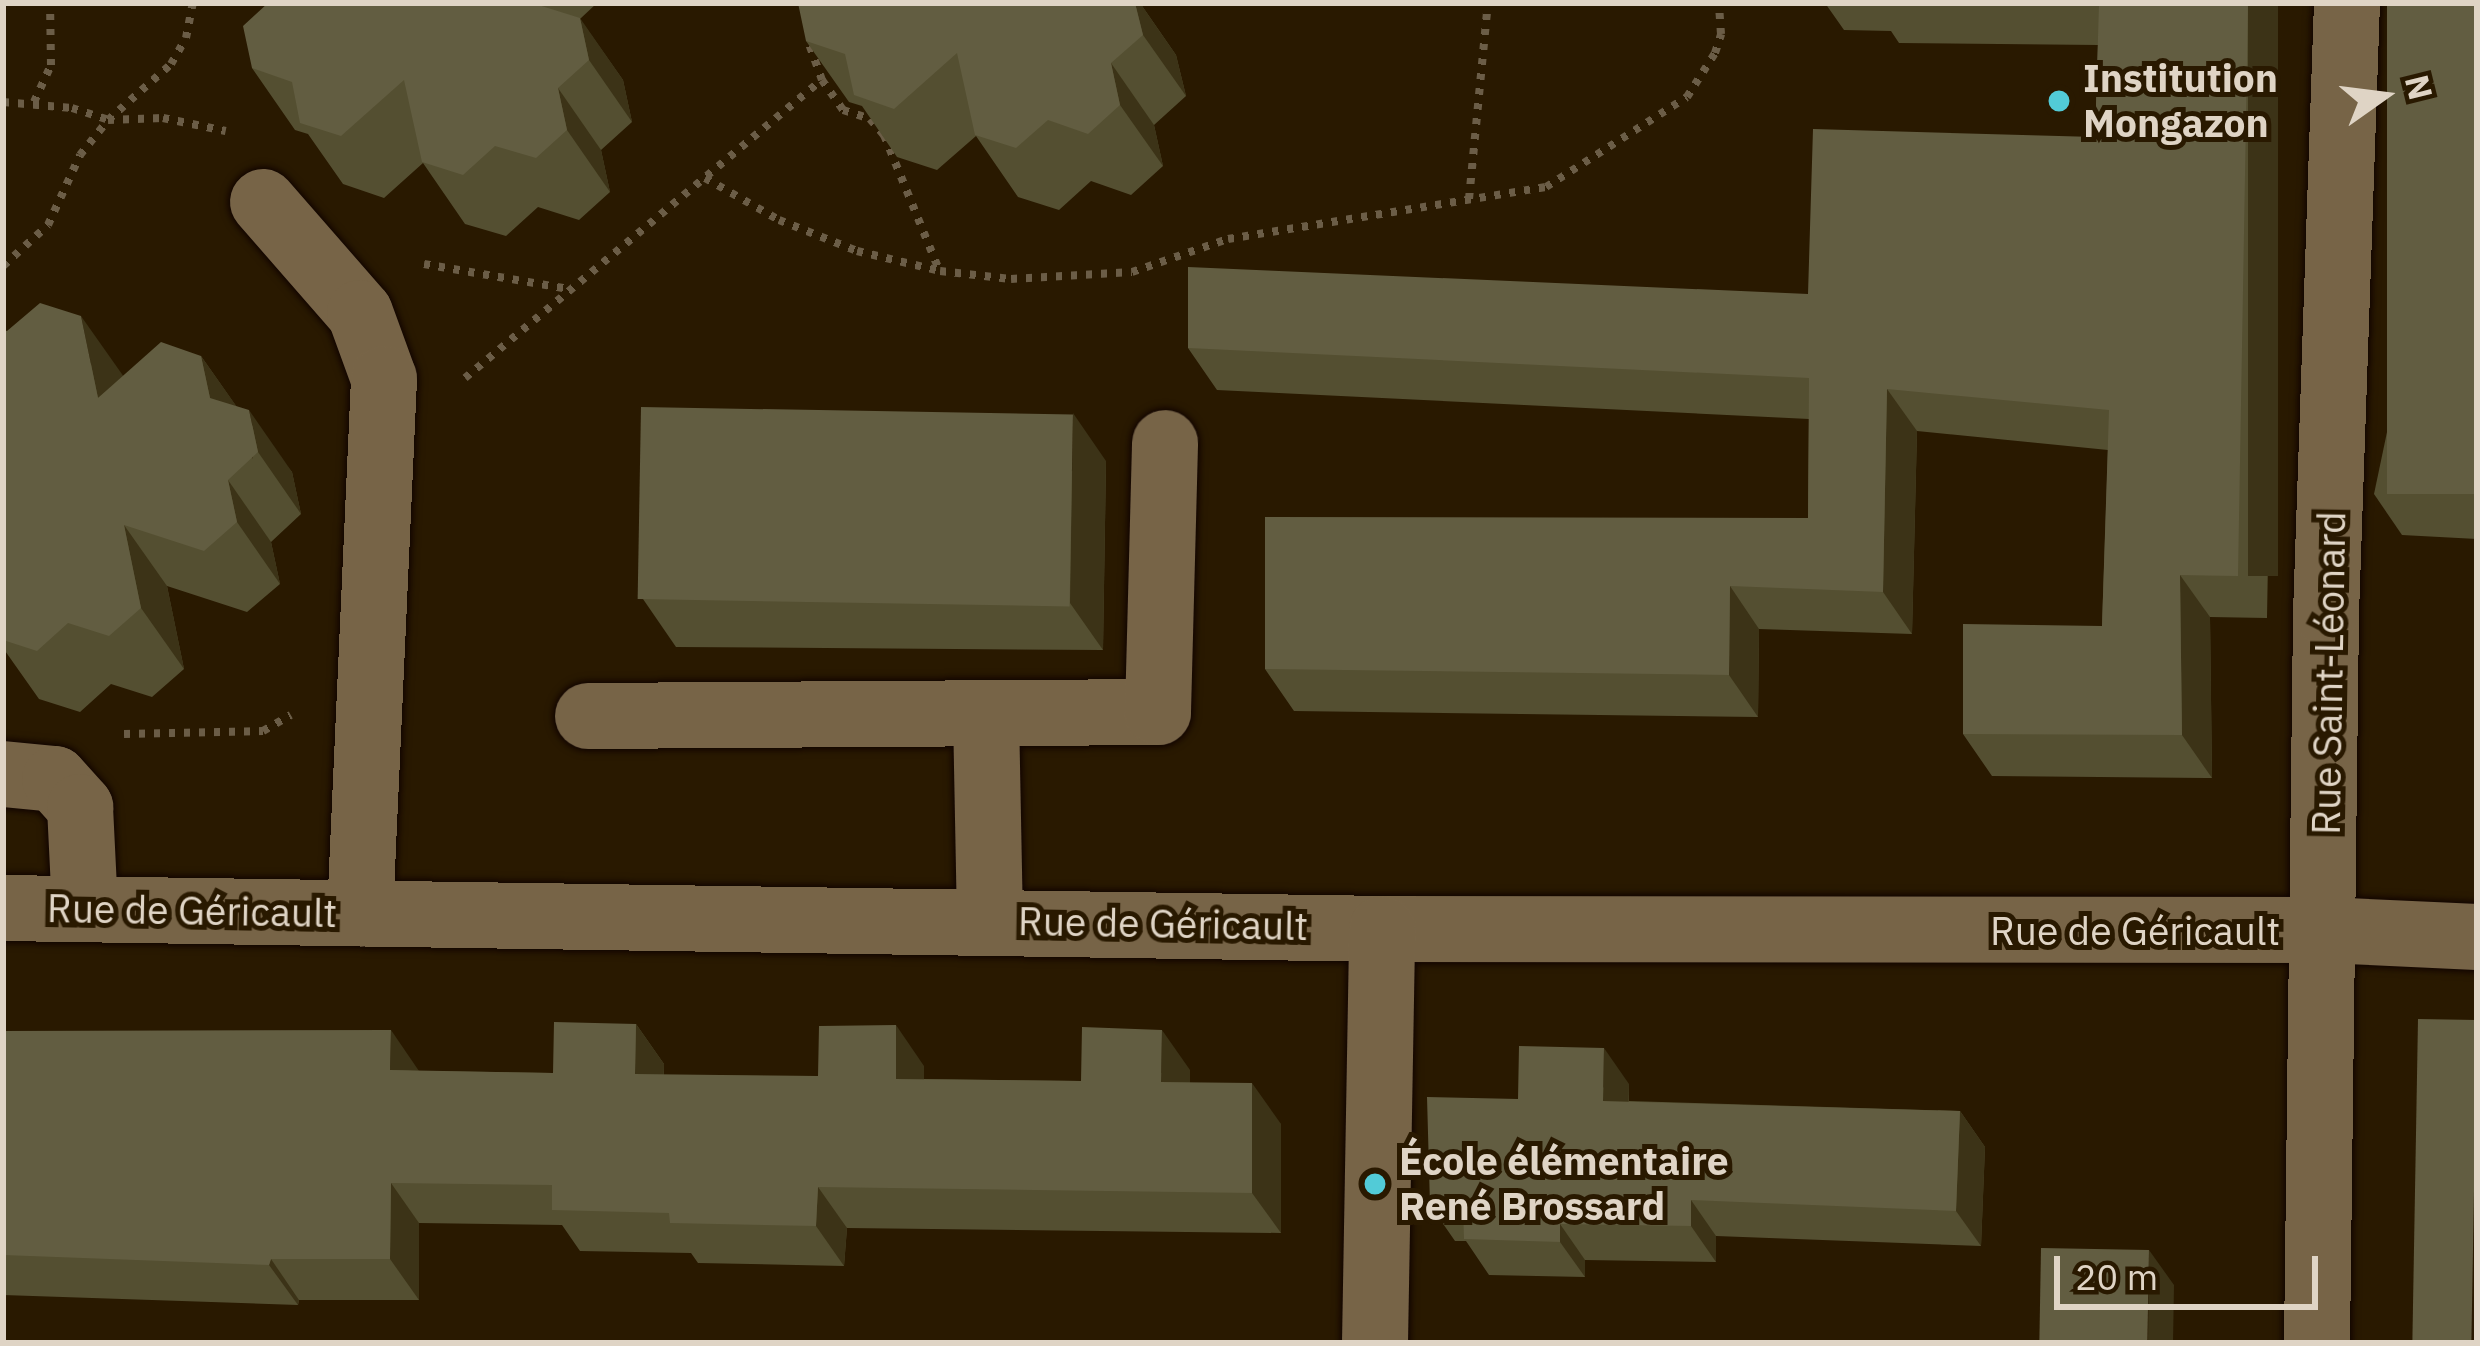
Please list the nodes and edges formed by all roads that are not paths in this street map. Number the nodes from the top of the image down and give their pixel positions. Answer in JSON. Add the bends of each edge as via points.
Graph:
{"nodes":[{"id":1,"x":2348,"y":3,"type":"edge"},
{"id":2,"x":263,"y":202,"type":"dead end"},
{"id":3,"x":1165,"y":443,"type":"dead end"},
{"id":4,"x":986,"y":714,"type":"junction"},
{"id":5,"x":588,"y":716,"type":"dead end"},
{"id":6,"x":29,"y":776,"type":"edge"},
{"id":7,"x":3,"y":908,"type":"edge"},
{"id":8,"x":86,"y":909,"type":"junction"},
{"id":9,"x":360,"y":913,"type":"junction"},
{"id":10,"x":990,"y":921,"type":"junction"},
{"id":11,"x":1382,"y":929,"type":"junction"},
{"id":12,"x":2324,"y":930,"type":"junction"},
{"id":13,"x":2477,"y":937,"type":"edge"},
{"id":14,"x":1375,"y":1343,"type":"edge"},
{"id":15,"x":2318,"y":1343,"type":"edge"}],
"edges":[{"from":1,"to":12,"type":"street","name":"Rue Saint-Léonard","via":[[2326,613]]},
{"from":2,"to":9,"type":"street","via":[[371,332],[384,379]]},
{"from":3,"to":4,"type":"street","via":[[1158,712]]},
{"from":4,"to":5,"type":"street"},
{"from":4,"to":10,"type":"street"},
{"from":6,"to":8,"type":"street","via":[[80,807]]},
{"from":7,"to":8,"type":"street","name":"Rue de Géricault"},
{"from":8,"to":9,"type":"street","name":"Rue de Géricault"},
{"from":9,"to":10,"type":"street","name":"Rue de Géricault"},
{"from":10,"to":11,"type":"street","name":"Rue de Géricault"},
{"from":11,"to":12,"type":"street","name":"Rue de Géricault"},
{"from":11,"to":14,"type":"street"},
{"from":12,"to":13,"type":"street","name":"Rue de Géricault"},
{"from":12,"to":15,"type":"street","name":"Rue Saint-Léonard"}]}
